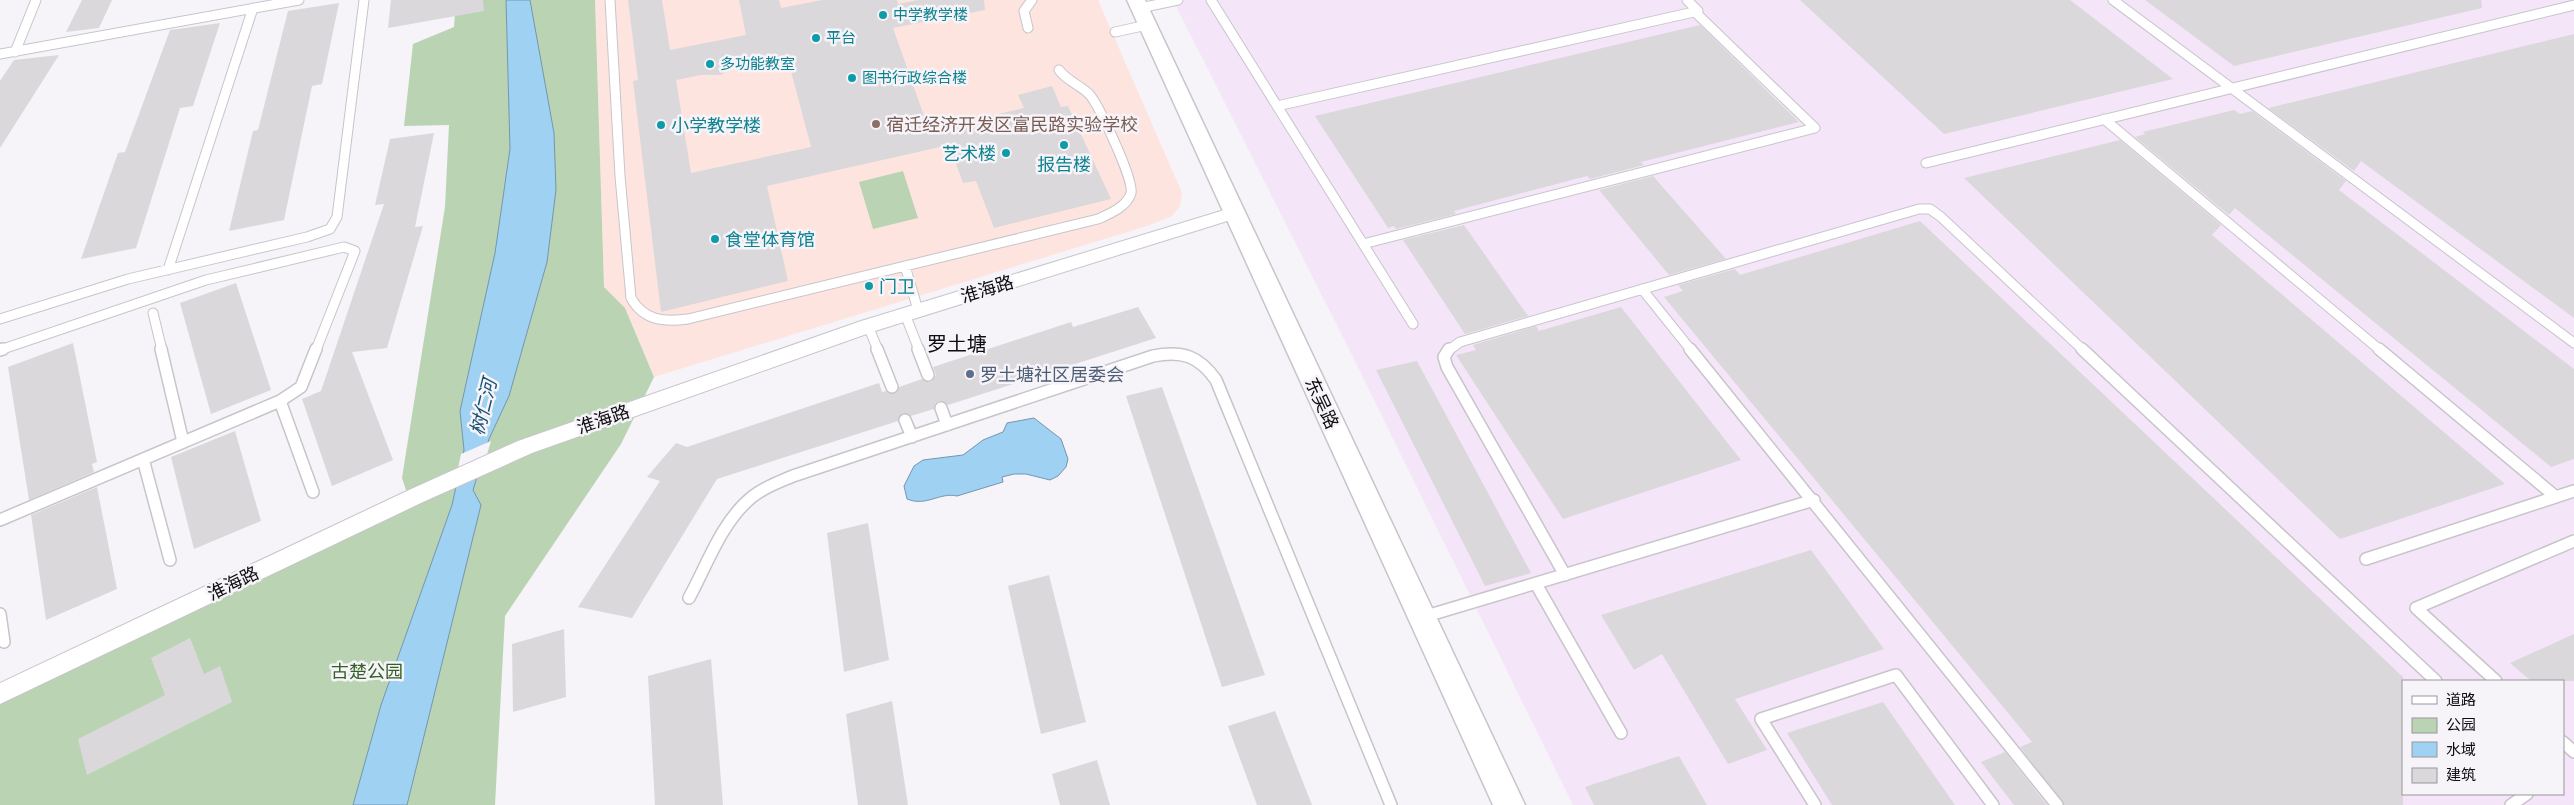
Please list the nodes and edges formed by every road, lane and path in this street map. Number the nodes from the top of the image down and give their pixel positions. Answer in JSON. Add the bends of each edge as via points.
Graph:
{"nodes":[{"id":1,"x":36,"y":0,"type":"edge"},
{"id":2,"x":298,"y":0,"type":"edge"},
{"id":3,"x":364,"y":0,"type":"edge"},
{"id":4,"x":610,"y":0,"type":"edge"},
{"id":5,"x":1032,"y":0,"type":"edge"},
{"id":6,"x":1178,"y":0,"type":"edge"},
{"id":7,"x":1211,"y":0,"type":"edge"},
{"id":8,"x":1687,"y":0,"type":"edge"},
{"id":9,"x":2112,"y":0,"type":"edge"},
{"id":10,"x":2574,"y":6,"type":"edge"},
{"id":11,"x":253,"y":8,"type":"junction"},
{"id":12,"x":1141,"y":11,"type":"edge"},
{"id":13,"x":1695,"y":12,"type":"junction"},
{"id":14,"x":1028,"y":28,"type":"dead end"},
{"id":15,"x":1114,"y":32,"type":"dead end"},
{"id":16,"x":15,"y":52,"type":"junction"},
{"id":17,"x":0,"y":54,"type":"edge"},
{"id":18,"x":1059,"y":70,"type":"dead end"},
{"id":19,"x":2233,"y":88,"type":"junction"},
{"id":20,"x":1278,"y":106,"type":"junction"},
{"id":21,"x":2104,"y":120,"type":"junction"},
{"id":22,"x":1926,"y":163,"type":"dead end"},
{"id":23,"x":1234,"y":213,"type":"junction"},
{"id":24,"x":1363,"y":244,"type":"junction"},
{"id":25,"x":905,"y":266,"type":"junction"},
{"id":26,"x":168,"y":270,"type":"junction"},
{"id":27,"x":1642,"y":289,"type":"junction"},
{"id":28,"x":911,"y":312,"type":"junction"},
{"id":29,"x":153,"y":313,"type":"dead end"},
{"id":30,"x":0,"y":319,"type":"edge"},
{"id":31,"x":1413,"y":324,"type":"dead end"},
{"id":32,"x":868,"y":326,"type":"junction"},
{"id":33,"x":2574,"y":343,"type":"edge"},
{"id":34,"x":0,"y":350,"type":"edge"},
{"id":35,"x":928,"y":375,"type":"dead end"},
{"id":36,"x":892,"y":387,"type":"dead end"},
{"id":37,"x":280,"y":401,"type":"junction"},
{"id":38,"x":940,"y":408,"type":"dead end"},
{"id":39,"x":905,"y":420,"type":"dead end"},
{"id":40,"x":947,"y":425,"type":"junction"},
{"id":41,"x":912,"y":437,"type":"junction"},
{"id":42,"x":183,"y":442,"type":"junction"},
{"id":43,"x":143,"y":459,"type":"junction"},
{"id":44,"x":2574,"y":491,"type":"edge"},
{"id":45,"x":312,"y":492,"type":"dead end"},
{"id":46,"x":2556,"y":497,"type":"junction"},
{"id":47,"x":1814,"y":500,"type":"junction"},
{"id":48,"x":0,"y":520,"type":"edge"},
{"id":49,"x":2574,"y":541,"type":"edge"},
{"id":50,"x":2366,"y":559,"type":"dead end"},
{"id":51,"x":170,"y":560,"type":"dead end"},
{"id":52,"x":1565,"y":575,"type":"junction"},
{"id":53,"x":1536,"y":584,"type":"junction"},
{"id":54,"x":689,"y":598,"type":"dead end"},
{"id":55,"x":0,"y":614,"type":"edge"},
{"id":56,"x":1422,"y":618,"type":"junction"},
{"id":57,"x":4,"y":642,"type":"dead end"},
{"id":58,"x":2435,"y":680,"type":"edge"},
{"id":59,"x":2495,"y":680,"type":"edge"},
{"id":60,"x":0,"y":694,"type":"edge"},
{"id":61,"x":1621,"y":733,"type":"dead end"},
{"id":62,"x":2564,"y":743,"type":"edge"},
{"id":63,"x":2574,"y":752,"type":"edge"},
{"id":64,"x":2526,"y":795,"type":"edge"},
{"id":65,"x":1391,"y":805,"type":"edge"},
{"id":66,"x":1509,"y":805,"type":"edge"},
{"id":67,"x":1814,"y":805,"type":"edge"},
{"id":68,"x":1993,"y":805,"type":"edge"},
{"id":69,"x":2058,"y":805,"type":"edge"},
{"id":70,"x":2511,"y":805,"type":"edge"}],
"edges":[{"from":1,"to":16,"type":"lane"},
{"from":2,"to":11,"type":"lane"},
{"from":3,"to":26,"type":"lane","via":[[337,217],[330,229]]},
{"from":4,"to":25,"type":"lane","via":[[630,298],[642,315],[659,322],[688,319]]},
{"from":5,"to":14,"type":"lane","via":[[1024,12]]},
{"from":6,"to":12,"type":"lane"},
{"from":7,"to":20,"type":"lane"},
{"from":8,"to":13,"type":"lane","via":[[1698,11]]},
{"from":9,"to":19,"type":"lane"},
{"from":10,"to":19,"type":"lane"},
{"from":11,"to":16,"type":"lane"},
{"from":11,"to":26,"type":"lane"},
{"from":12,"to":15,"type":"lane"},
{"from":12,"to":23,"type":"street","name":"东吴路"},
{"from":13,"to":20,"type":"lane"},
{"from":13,"to":24,"type":"lane","via":[[1816,128]]},
{"from":16,"to":17,"type":"lane"},
{"from":18,"to":25,"type":"lane","via":[[1062,76],[1091,97],[1131,180],[1128,199],[1115,211],[1098,219]]},
{"from":19,"to":21,"type":"lane"},
{"from":19,"to":33,"type":"lane"},
{"from":20,"to":24,"type":"lane"},
{"from":21,"to":22,"type":"lane"},
{"from":21,"to":46,"type":"lane"},
{"from":23,"to":28,"type":"street","name":"淮海路"},
{"from":23,"to":56,"type":"street","name":"东吴路"},
{"from":24,"to":31,"type":"lane"},
{"from":25,"to":28,"type":"lane"},
{"from":26,"to":30,"type":"lane","via":[[128,279]]},
{"from":27,"to":47,"type":"lane"},
{"from":27,"to":52,"type":"lane","via":[[1460,342],[1444,357]]},
{"from":27,"to":58,"type":"lane","via":[[1919,209],[1930,210]]},
{"from":28,"to":32,"type":"street","name":"淮海路"},
{"from":28,"to":35,"type":"lane"},
{"from":29,"to":42,"type":"lane"},
{"from":32,"to":36,"type":"lane"},
{"from":32,"to":60,"type":"street","name":"淮海路","via":[[525,447]]},
{"from":34,"to":37,"type":"lane","via":[[206,280],[344,247],[355,251],[301,387]]},
{"from":37,"to":42,"type":"lane"},
{"from":37,"to":45,"type":"lane"},
{"from":38,"to":40,"type":"lane"},
{"from":39,"to":41,"type":"lane"},
{"from":40,"to":41,"type":"lane"},
{"from":40,"to":65,"type":"lane","via":[[1174,351],[1193,356],[1207,366],[1216,380]]},
{"from":41,"to":54,"type":"lane","via":[[794,476],[766,488],[746,502]]},
{"from":42,"to":43,"type":"lane"},
{"from":43,"to":48,"type":"lane"},
{"from":43,"to":51,"type":"lane"},
{"from":44,"to":46,"type":"lane"},
{"from":46,"to":50,"type":"lane"},
{"from":47,"to":52,"type":"lane"},
{"from":47,"to":69,"type":"lane"},
{"from":49,"to":59,"type":"lane","via":[[2416,608]]},
{"from":52,"to":53,"type":"lane"},
{"from":53,"to":56,"type":"lane"},
{"from":53,"to":61,"type":"lane"},
{"from":55,"to":57,"type":"lane"},
{"from":56,"to":66,"type":"street","name":"东吴路"},
{"from":62,"to":63,"type":"lane"},
{"from":64,"to":70,"type":"lane"},
{"from":67,"to":68,"type":"lane","via":[[1761,719],[1896,675]]}]}
